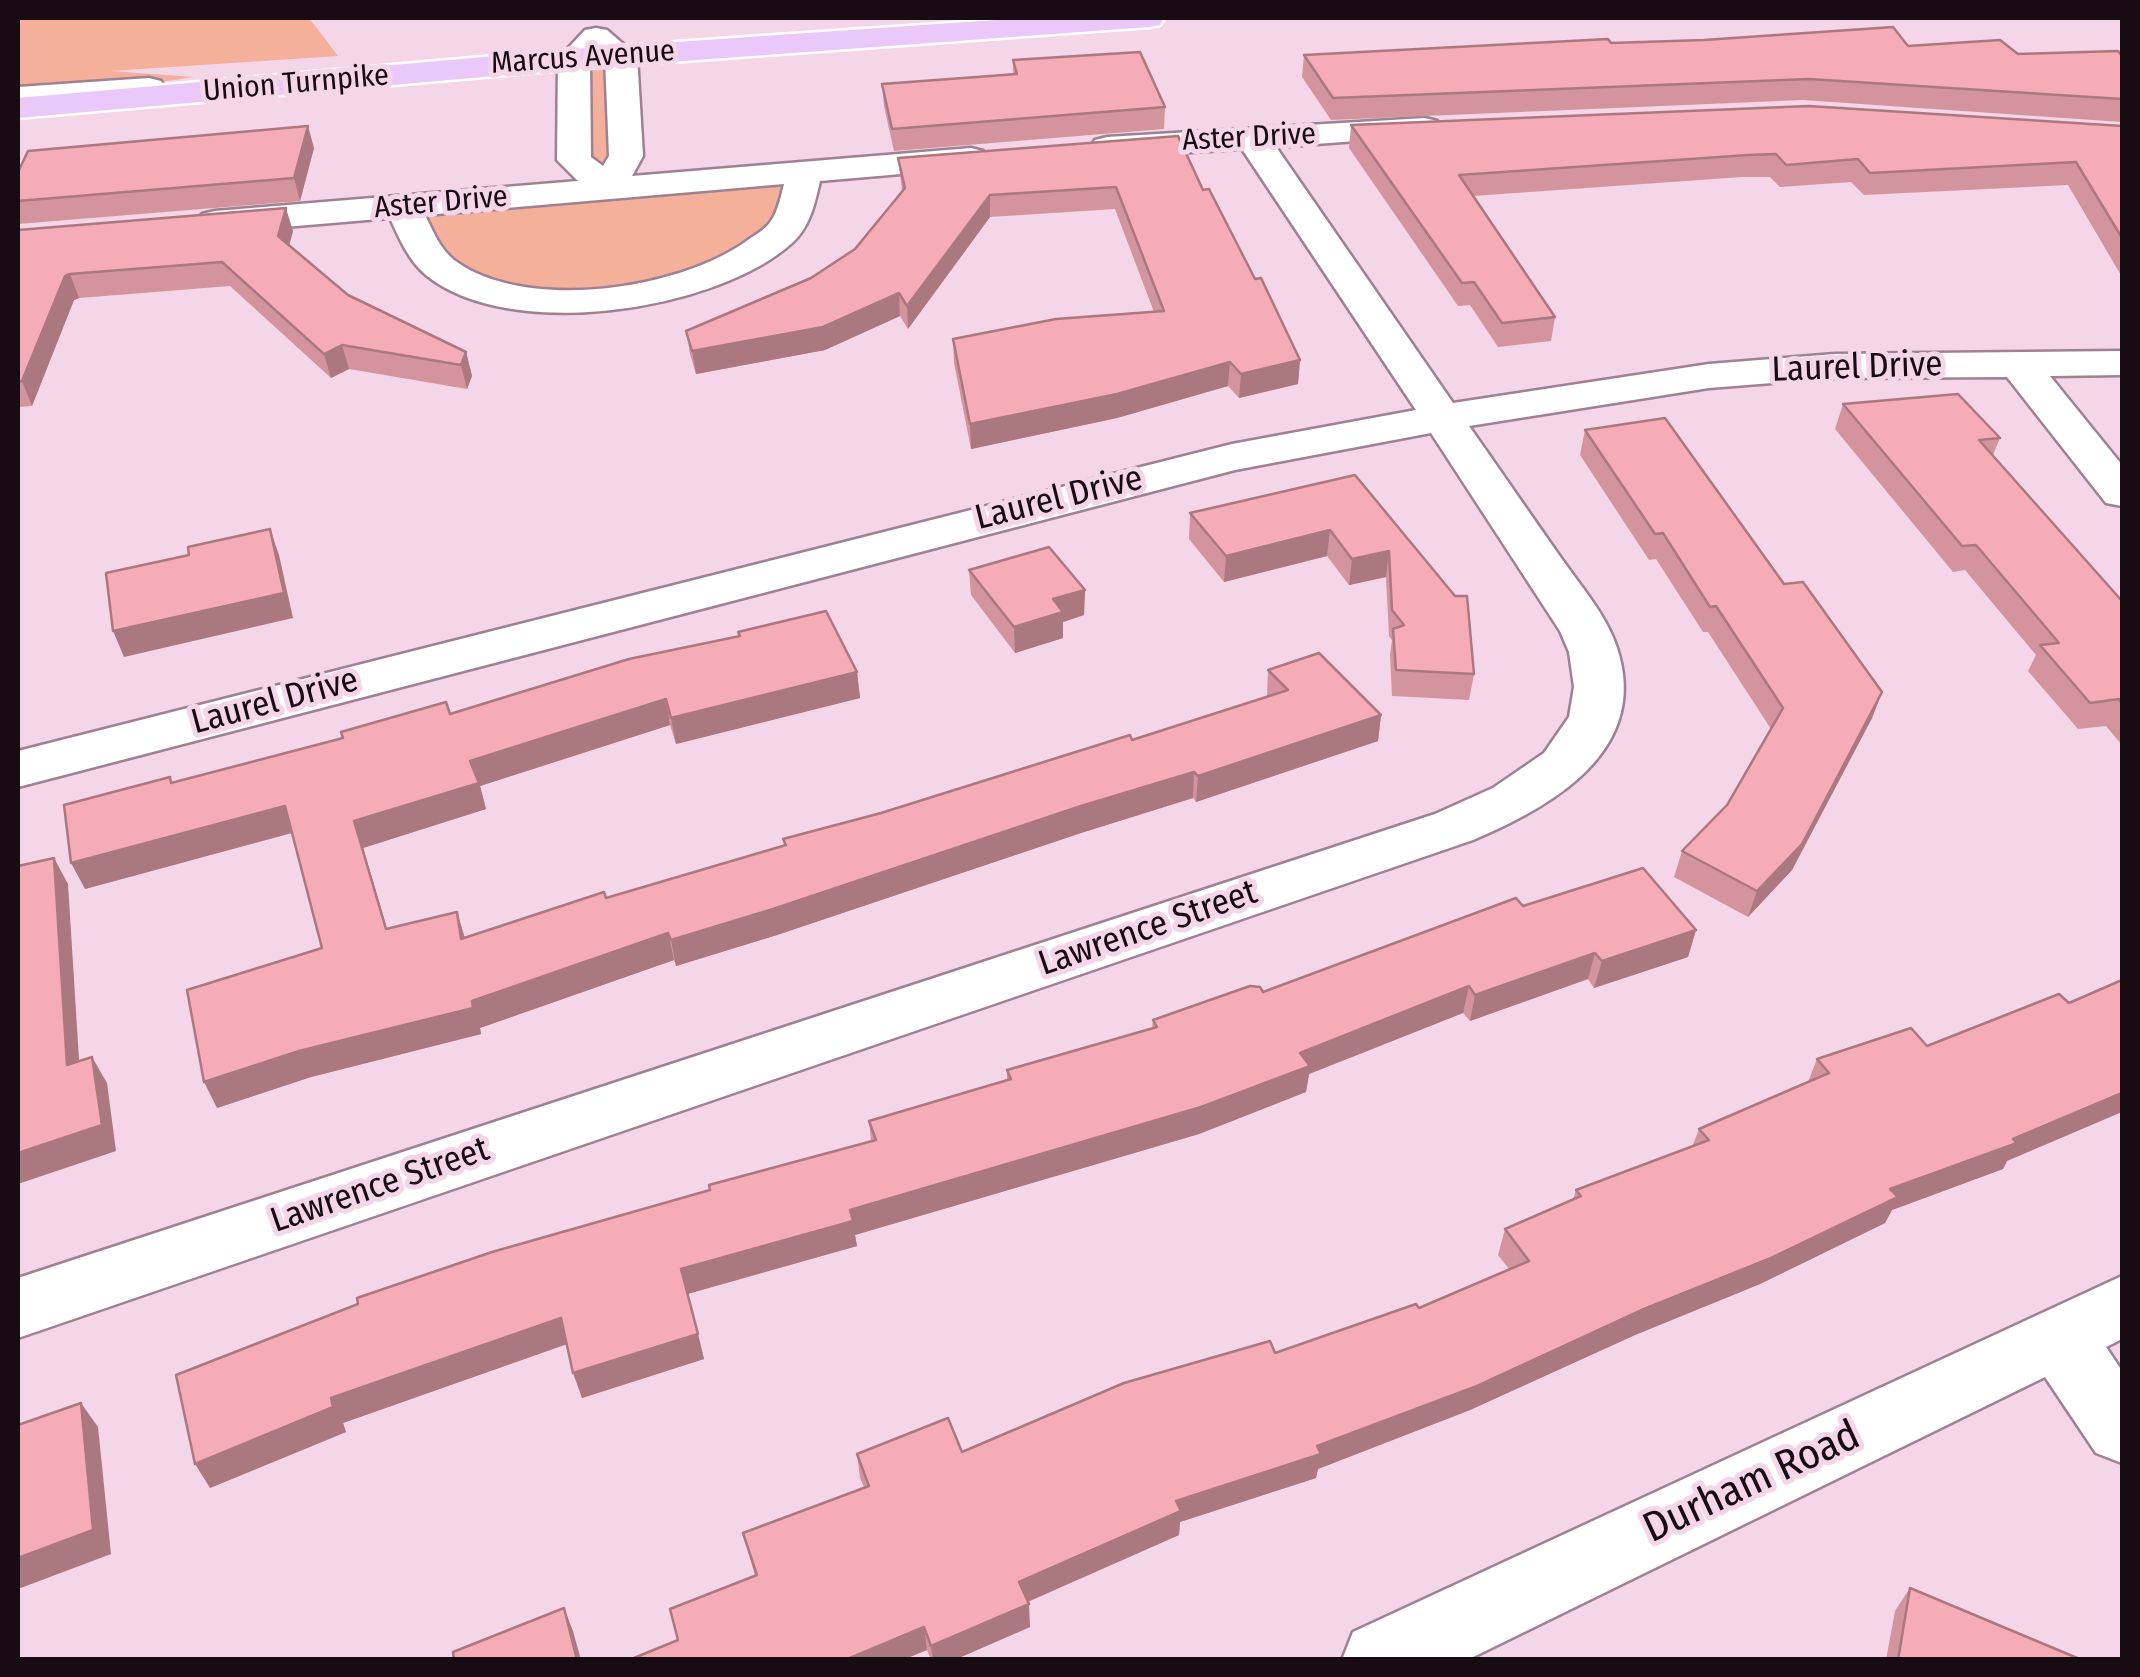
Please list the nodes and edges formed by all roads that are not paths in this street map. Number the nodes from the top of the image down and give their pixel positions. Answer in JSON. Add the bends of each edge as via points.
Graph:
{"nodes":[{"id":1,"x":863,"y":18,"type":"edge"},
{"id":2,"x":1149,"y":18,"type":"edge"},
{"id":3,"x":597,"y":51,"type":"junction"},
{"id":4,"x":18,"y":72,"type":"edge"},
{"id":5,"x":18,"y":97,"type":"edge"},
{"id":6,"x":18,"y":108,"type":"edge"},
{"id":7,"x":1450,"y":127,"type":"edge"},
{"id":8,"x":1252,"y":138,"type":"junction"},
{"id":9,"x":1072,"y":150,"type":"edge"},
{"id":10,"x":996,"y":156,"type":"edge"},
{"id":11,"x":805,"y":172,"type":"junction"},
{"id":12,"x":608,"y":187,"type":"junction"},
{"id":13,"x":404,"y":206,"type":"junction"},
{"id":14,"x":191,"y":224,"type":"edge"},
{"id":15,"x":2122,"y":363,"type":"edge"},
{"id":16,"x":2018,"y":364,"type":"junction"},
{"id":17,"x":1440,"y":418,"type":"junction"},
{"id":18,"x":2122,"y":492,"type":"edge"},
{"id":19,"x":18,"y":769,"type":"edge"},
{"id":20,"x":2122,"y":1306,"type":"edge"},
{"id":21,"x":18,"y":1308,"type":"edge"},
{"id":22,"x":2059,"y":1338,"type":"junction"},
{"id":23,"x":2122,"y":1430,"type":"edge"},
{"id":24,"x":1381,"y":1660,"type":"edge"}],
"edges":[{"from":1,"to":3,"type":"main road","name":"Marcus Avenue"},
{"from":2,"to":3,"type":"main road","name":"Marcus Avenue"},
{"from":3,"to":4,"type":"main road","name":"Marcus Avenue"},
{"from":3,"to":5,"type":"street","name":"Marcus Avenue"},
{"from":3,"to":6,"type":"main road","name":"Union Turnpike"},
{"from":3,"to":12,"type":"street","via":[[626,156]]},
{"from":3,"to":12,"type":"street","via":[[574,160]]},
{"from":7,"to":8,"type":"street","name":"Aster Drive"},
{"from":8,"to":9,"type":"street","name":"Aster Drive"},
{"from":8,"to":17,"type":"street","name":"Lawrence Street"},
{"from":10,"to":11,"type":"street","name":"Aster Drive"},
{"from":11,"to":12,"type":"street","name":"Aster Drive"},
{"from":11,"to":13,"type":"street","via":[[791,221],[756,254],[697,282],[618,298],[517,296],[469,284],[424,252]]},
{"from":12,"to":13,"type":"street","name":"Aster Drive"},
{"from":13,"to":14,"type":"street","name":"Aster Drive"},
{"from":15,"to":16,"type":"street","name":"Laurel Drive"},
{"from":16,"to":17,"type":"street","name":"Laurel Drive","via":[[1835,366],[1709,376]]},
{"from":16,"to":18,"type":"street"},
{"from":17,"to":19,"type":"street","name":"Laurel Drive","via":[[1065,497]]},
{"from":17,"to":21,"type":"street","name":"Lawrence Street","via":[[1594,650],[1600,703],[1584,742],[1558,774],[1454,827]]},
{"from":20,"to":22,"type":"street","name":"Durham Road"},
{"from":22,"to":23,"type":"street"},
{"from":22,"to":24,"type":"street","name":"Durham Road"}]}
